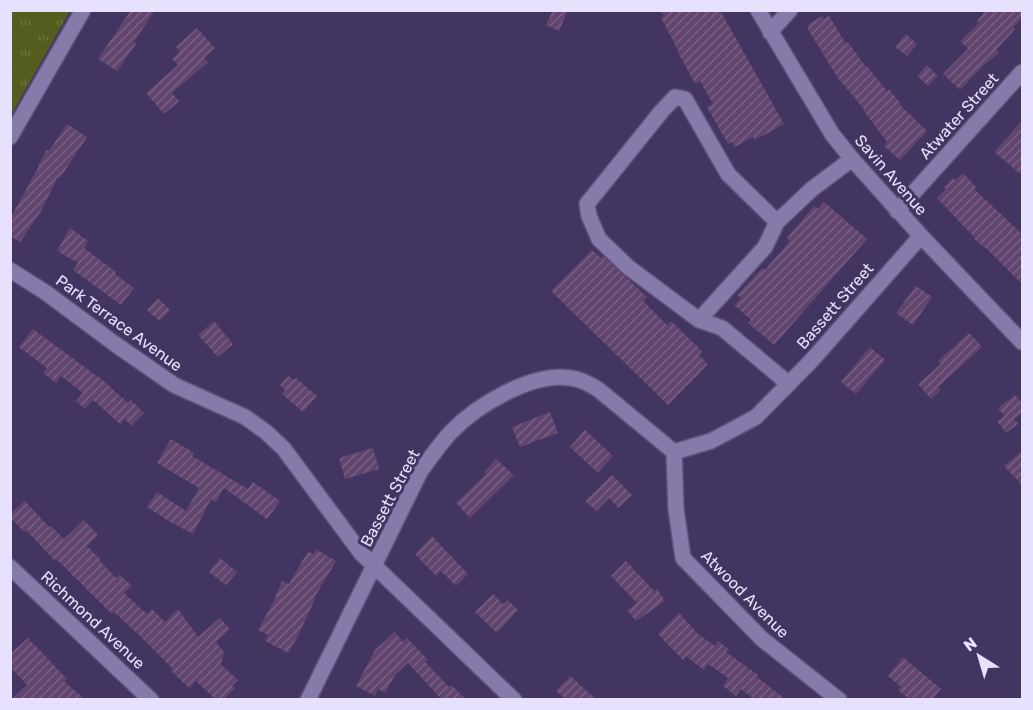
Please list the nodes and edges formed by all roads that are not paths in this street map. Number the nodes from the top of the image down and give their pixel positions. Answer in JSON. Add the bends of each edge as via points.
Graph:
{"nodes":[{"id":1,"x":82,"y":10,"type":"edge"},
{"id":2,"x":758,"y":10,"type":"edge"},
{"id":3,"x":789,"y":10,"type":"edge"},
{"id":4,"x":770,"y":32,"type":"junction"},
{"id":5,"x":1023,"y":72,"type":"edge"},
{"id":6,"x":10,"y":137,"type":"edge"},
{"id":7,"x":852,"y":159,"type":"junction"},
{"id":8,"x":897,"y":211,"type":"junction"},
{"id":9,"x":777,"y":222,"type":"junction"},
{"id":10,"x":921,"y":236,"type":"junction"},
{"id":11,"x":10,"y":270,"type":"edge"},
{"id":12,"x":699,"y":320,"type":"junction"},
{"id":13,"x":1023,"y":342,"type":"edge"},
{"id":14,"x":789,"y":384,"type":"junction"},
{"id":15,"x":674,"y":452,"type":"junction"},
{"id":16,"x":10,"y":567,"type":"edge"},
{"id":17,"x":374,"y":567,"type":"junction"},
{"id":18,"x":151,"y":699,"type":"edge"},
{"id":19,"x":308,"y":699,"type":"edge"},
{"id":20,"x":514,"y":699,"type":"edge"},
{"id":21,"x":839,"y":699,"type":"edge"}],
"edges":[{"from":1,"to":6,"type":"street"},
{"from":2,"to":4,"type":"street","name":"Savin Avenue"},
{"from":3,"to":4,"type":"street"},
{"from":4,"to":7,"type":"street","name":"Savin Avenue","via":[[832,134]]},
{"from":5,"to":8,"type":"street","name":"Atwater Street"},
{"from":7,"to":8,"type":"street","name":"Savin Avenue"},
{"from":7,"to":9,"type":"street"},
{"from":8,"to":10,"type":"street","name":"Savin Avenue"},
{"from":9,"to":12,"type":"street","via":[[765,247]]},
{"from":9,"to":12,"type":"street","via":[[728,174],[684,99],[671,100],[586,204],[599,239],[628,267]]},
{"from":10,"to":13,"type":"street","name":"Savin Avenue"},
{"from":10,"to":14,"type":"street","name":"Bassett Street"},
{"from":11,"to":17,"type":"street","name":"Park Terrace Avenue","via":[[174,385],[245,417],[266,432],[284,449]]},
{"from":12,"to":14,"type":"street","via":[[722,328]]},
{"from":14,"to":15,"type":"street","name":"Bassett Street","via":[[756,417],[711,441]]},
{"from":15,"to":17,"type":"street","name":"Bassett Street","via":[[587,383],[556,377],[518,387],[475,412],[438,447],[420,472]]},
{"from":15,"to":21,"type":"street","name":"Atwood Avenue","via":[[675,509],[683,558],[762,639]]},
{"from":16,"to":18,"type":"street","name":"Richmond Avenue"},
{"from":17,"to":19,"type":"street","name":"Bassett Street"},
{"from":17,"to":20,"type":"street","name":"Park Terrace Avenue"}]}
